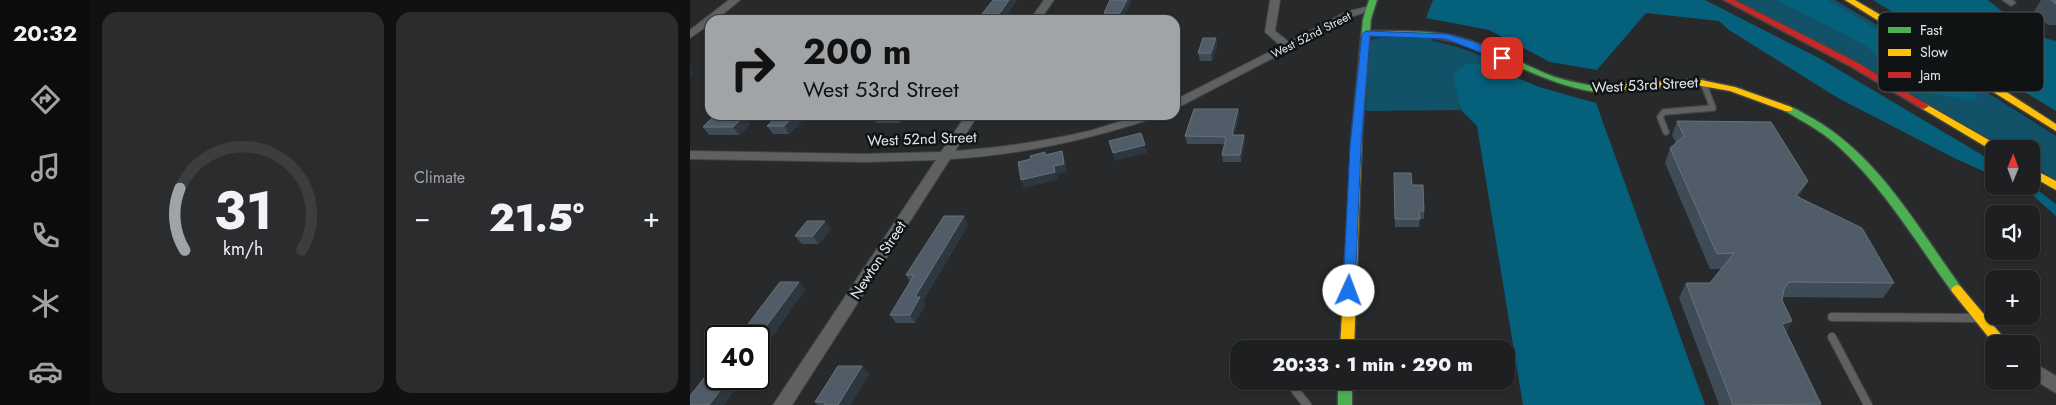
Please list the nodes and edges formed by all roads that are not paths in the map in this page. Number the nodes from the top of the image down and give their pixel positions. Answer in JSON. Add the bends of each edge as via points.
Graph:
{"nodes":[{"id":1,"x":735,"y":0,"type":"edge"},
{"id":2,"x":1048,"y":0,"type":"edge"},
{"id":3,"x":1276,"y":0,"type":"edge"},
{"id":4,"x":1728,"y":0,"type":"edge"},
{"id":5,"x":1849,"y":0,"type":"edge"},
{"id":6,"x":1371,"y":5,"type":"edge"},
{"id":7,"x":715,"y":15,"type":"edge"},
{"id":8,"x":1038,"y":15,"type":"edge"},
{"id":9,"x":1878,"y":17,"type":"edge"},
{"id":10,"x":705,"y":23,"type":"edge"},
{"id":11,"x":690,"y":34,"type":"edge"},
{"id":12,"x":1366,"y":34,"type":"junction"},
{"id":13,"x":1288,"y":46,"type":"junction"},
{"id":14,"x":1878,"y":79,"type":"edge"},
{"id":15,"x":1703,"y":82,"type":"junction"},
{"id":16,"x":1900,"y":92,"type":"edge"},
{"id":17,"x":2000,"y":92,"type":"edge"},
{"id":18,"x":1180,"y":101,"type":"edge"},
{"id":19,"x":969,"y":120,"type":"edge"},
{"id":20,"x":1135,"y":120,"type":"edge"},
{"id":21,"x":2056,"y":128,"type":"edge"},
{"id":22,"x":1666,"y":132,"type":"dead end"},
{"id":23,"x":1985,"y":142,"type":"edge"},
{"id":24,"x":690,"y":154,"type":"edge"},
{"id":25,"x":945,"y":157,"type":"junction"},
{"id":26,"x":2040,"y":176,"type":"edge"},
{"id":27,"x":2056,"y":186,"type":"edge"},
{"id":28,"x":1832,"y":317,"type":"dead end"},
{"id":29,"x":1978,"y":318,"type":"junction"},
{"id":30,"x":1994,"y":335,"type":"edge"},
{"id":31,"x":1832,"y":337,"type":"dead end"},
{"id":32,"x":1347,"y":340,"type":"edge"},
{"id":33,"x":2040,"y":374,"type":"edge"},
{"id":34,"x":2056,"y":386,"type":"edge"},
{"id":35,"x":1295,"y":390,"type":"edge"},
{"id":36,"x":1345,"y":390,"type":"edge"},
{"id":37,"x":782,"y":405,"type":"edge"},
{"id":38,"x":1307,"y":405,"type":"edge"},
{"id":39,"x":1344,"y":405,"type":"edge"},
{"id":40,"x":1868,"y":405,"type":"edge"}],
"edges":[{"from":1,"to":7,"type":"street"},
{"from":2,"to":8,"type":"street"},
{"from":3,"to":13,"type":"street","via":[[1270,32]]},
{"from":4,"to":14,"type":"main road"},
{"from":5,"to":9,"type":"main road"},
{"from":6,"to":12,"type":"main road"},
{"from":6,"to":13,"type":"street","name":"West 52nd Street"},
{"from":10,"to":11,"type":"street"},
{"from":12,"to":15,"type":"main road","name":"West 53rd Street","via":[[1447,36],[1553,81],[1592,89],[1625,89],[1666,81]]},
{"from":12,"to":32,"type":"main road","via":[[1356,146]]},
{"from":13,"to":18,"type":"street","name":"West 52nd Street"},
{"from":15,"to":22,"type":"lane","via":[[1713,108],[1664,112],[1660,117]]},
{"from":15,"to":29,"type":"main road","name":"West 53rd Street","via":[[1779,106],[1822,130],[1856,156],[1890,195]]},
{"from":16,"to":23,"type":"main road"},
{"from":17,"to":21,"type":"main road"},
{"from":19,"to":25,"type":"street","name":"Newton Street"},
{"from":20,"to":25,"type":"street","name":"West 52nd Street","via":[[1053,142]]},
{"from":24,"to":25,"type":"street","name":"West 52nd Street"},
{"from":25,"to":37,"type":"street","name":"Newton Street"},
{"from":26,"to":27,"type":"main road"},
{"from":28,"to":29,"type":"lane"},
{"from":29,"to":30,"type":"main road","name":"West 53rd Street"},
{"from":31,"to":40,"type":"lane"},
{"from":33,"to":34,"type":"street"},
{"from":35,"to":38,"type":"lane"},
{"from":36,"to":39,"type":"main road"}]}
